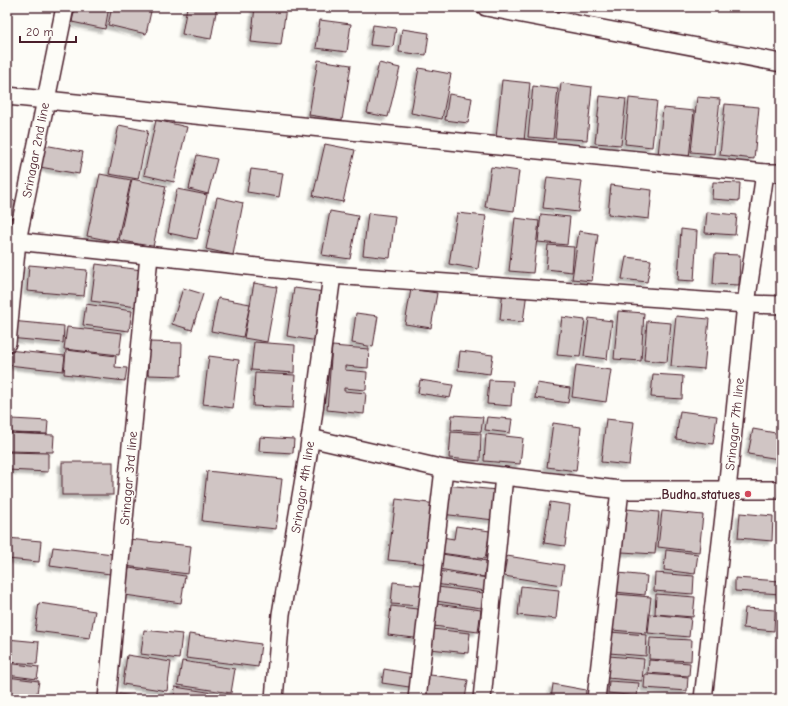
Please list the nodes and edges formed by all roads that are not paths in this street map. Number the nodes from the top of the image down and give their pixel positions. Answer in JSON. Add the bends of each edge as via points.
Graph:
{"nodes":[{"id":1,"x":65,"y":7,"type":"edge"},
{"id":2,"x":486,"y":7,"type":"edge"},
{"id":3,"x":781,"y":63,"type":"edge"},
{"id":4,"x":7,"y":96,"type":"edge"},
{"id":5,"x":45,"y":100,"type":"junction"},
{"id":6,"x":773,"y":173,"type":"edge"},
{"id":7,"x":12,"y":240,"type":"edge"},
{"id":8,"x":149,"y":256,"type":"junction"},
{"id":9,"x":332,"y":275,"type":"junction"},
{"id":10,"x":746,"y":304,"type":"junction"},
{"id":11,"x":781,"y":306,"type":"edge"},
{"id":12,"x":7,"y":343,"type":"edge"},
{"id":13,"x":310,"y":438,"type":"junction"},
{"id":14,"x":444,"y":469,"type":"junction"},
{"id":15,"x":504,"y":476,"type":"junction"},
{"id":16,"x":620,"y":490,"type":"junction"},
{"id":17,"x":727,"y":490,"type":"junction"},
{"id":18,"x":781,"y":490,"type":"edge"},
{"id":19,"x":107,"y":699,"type":"edge"},
{"id":20,"x":274,"y":699,"type":"edge"},
{"id":21,"x":416,"y":699,"type":"edge"},
{"id":22,"x":482,"y":699,"type":"edge"},
{"id":23,"x":596,"y":699,"type":"edge"},
{"id":24,"x":703,"y":699,"type":"edge"}],
"edges":[{"from":1,"to":5,"type":"street","name":"Srinagar 2nd line"},
{"from":2,"to":3,"type":"street"},
{"from":4,"to":5,"type":"street"},
{"from":5,"to":6,"type":"street"},
{"from":5,"to":7,"type":"street","name":"Srinagar 2nd line"},
{"from":6,"to":10,"type":"street","name":"Srinagar 7th line"},
{"from":7,"to":8,"type":"street"},
{"from":7,"to":12,"type":"street","name":"Srinagar 2nd line"},
{"from":8,"to":9,"type":"street"},
{"from":8,"to":19,"type":"street","name":"Srinagar 3rd line"},
{"from":9,"to":10,"type":"street"},
{"from":9,"to":13,"type":"street","name":"Srinagar 4th line"},
{"from":10,"to":11,"type":"street"},
{"from":10,"to":17,"type":"street","name":"Srinagar 7th line"},
{"from":13,"to":14,"type":"street"},
{"from":13,"to":20,"type":"street","name":"Srinagar 4th line","via":[[281,614]]},
{"from":14,"to":15,"type":"street"},
{"from":14,"to":21,"type":"street"},
{"from":15,"to":16,"type":"street"},
{"from":15,"to":22,"type":"street"},
{"from":16,"to":17,"type":"street"},
{"from":16,"to":23,"type":"street"},
{"from":17,"to":18,"type":"street"},
{"from":17,"to":24,"type":"street","name":"Srinagar 7th line"}]}
